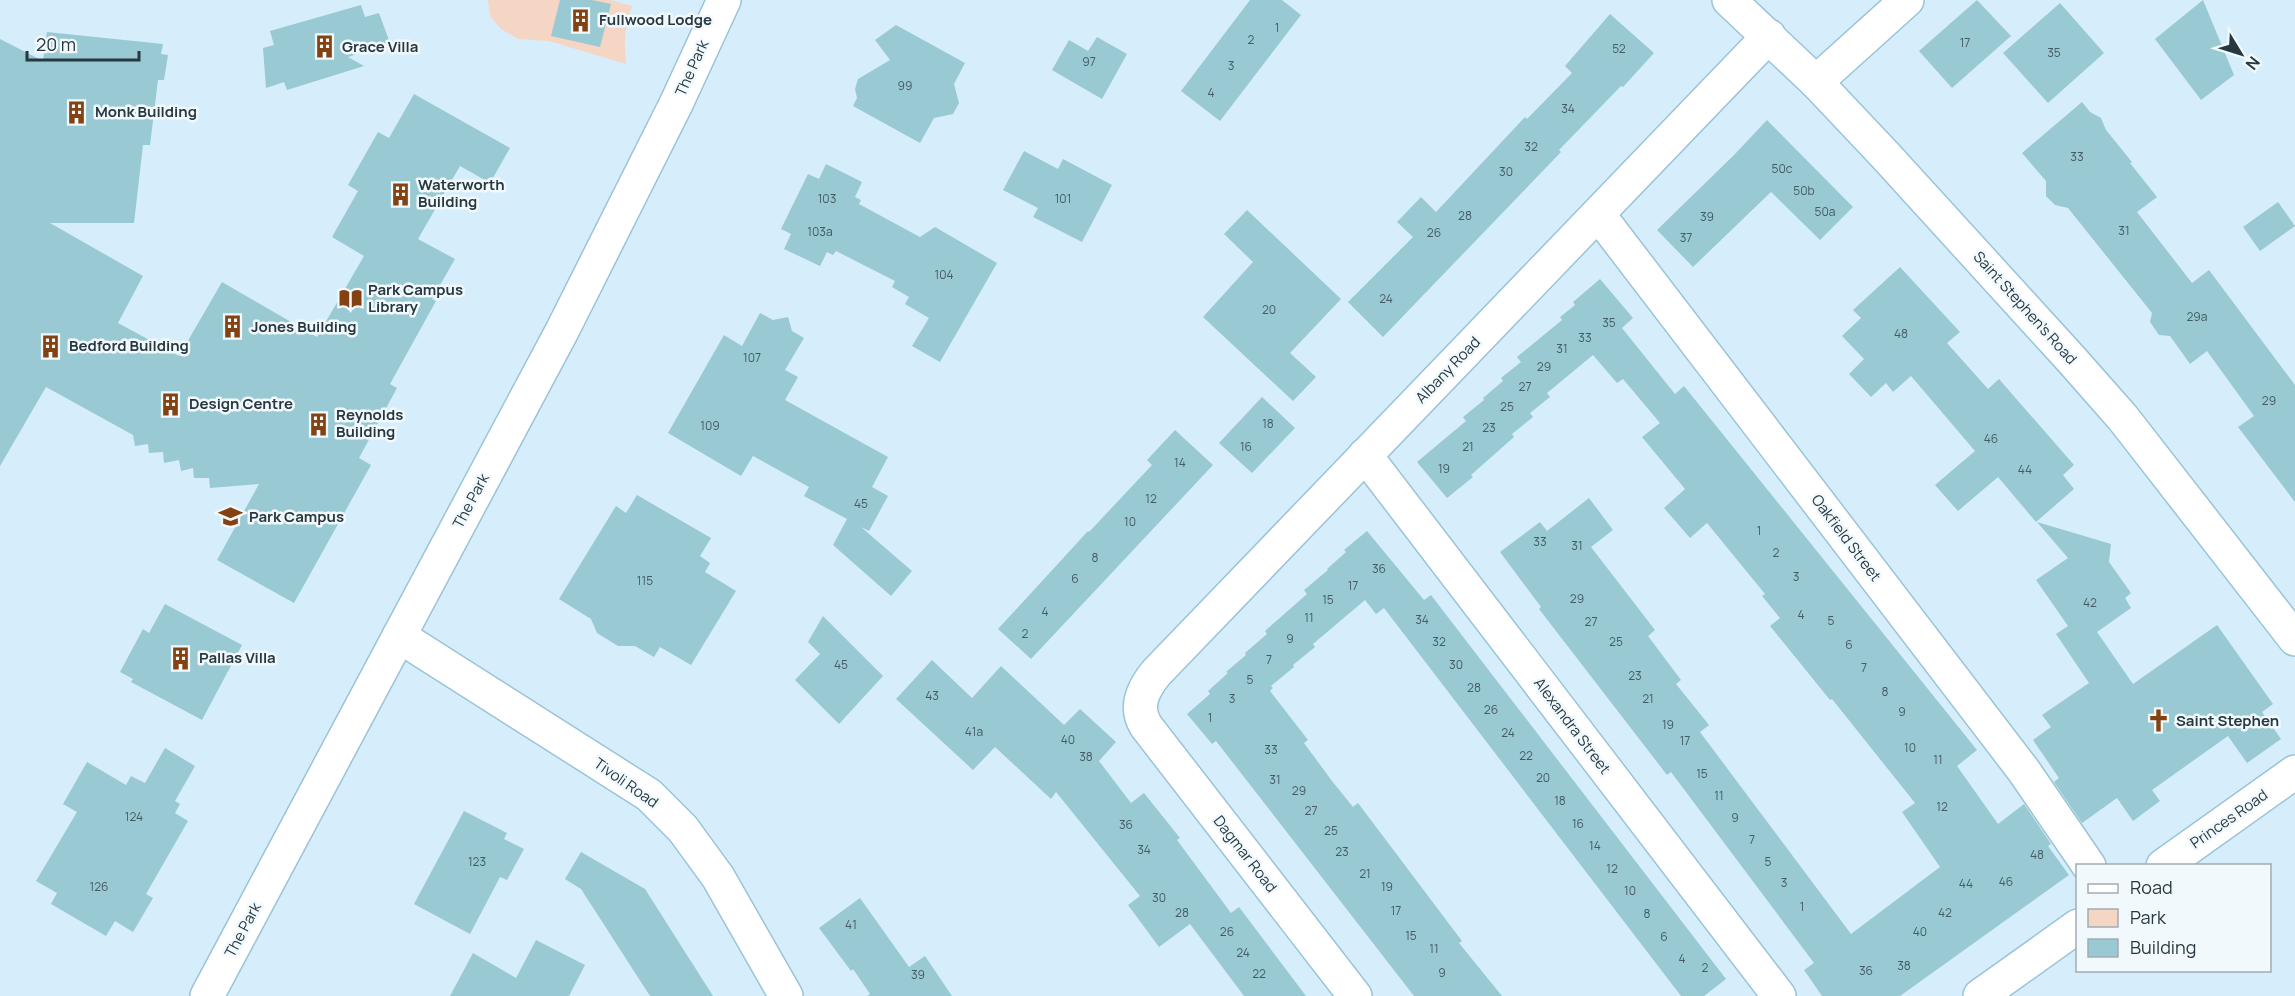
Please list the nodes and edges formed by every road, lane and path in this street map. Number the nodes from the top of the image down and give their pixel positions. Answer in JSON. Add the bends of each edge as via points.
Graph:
{"nodes":[{"id":1,"x":724,"y":0,"type":"edge"},
{"id":2,"x":1730,"y":0,"type":"edge"},
{"id":3,"x":1907,"y":0,"type":"edge"},
{"id":4,"x":1769,"y":36,"type":"junction"},
{"id":5,"x":1816,"y":82,"type":"junction"},
{"id":6,"x":1598,"y":213,"type":"junction"},
{"id":7,"x":1365,"y":455,"type":"junction"},
{"id":8,"x":399,"y":636,"type":"junction"},
{"id":9,"x":2295,"y":639,"type":"edge"},
{"id":10,"x":1139,"y":711,"type":"joint"},
{"id":11,"x":2295,"y":772,"type":"edge"},
{"id":12,"x":2088,"y":864,"type":"edge"},
{"id":13,"x":2166,"y":864,"type":"edge"},
{"id":14,"x":2076,"y":928,"type":"edge"},
{"id":15,"x":2019,"y":985,"type":"edge"},
{"id":16,"x":207,"y":996,"type":"edge"},
{"id":17,"x":786,"y":996,"type":"edge"},
{"id":18,"x":1355,"y":996,"type":"edge"},
{"id":19,"x":1779,"y":996,"type":"edge"},
{"id":20,"x":1980,"y":996,"type":"edge"}],
"edges":[{"from":1,"to":8,"type":"street","name":"The Park","via":[[562,331]]},
{"from":2,"to":4,"type":"street","name":"Saint Stephen's Road"},
{"from":3,"to":5,"type":"street"},
{"from":4,"to":5,"type":"street","name":"Saint Stephen's Road"},
{"from":4,"to":6,"type":"street","name":"Albany Road"},
{"from":5,"to":9,"type":"street","name":"Saint Stephen's Road","via":[[1940,212],[2123,418]]},
{"from":6,"to":7,"type":"street","name":"Albany Road"},
{"from":6,"to":12,"type":"street","name":"Oakfield Street","via":[[2024,771]]},
{"from":7,"to":10,"type":"street","name":"Albany Road","via":[[1156,673],[1142,696]]},
{"from":7,"to":19,"type":"street","name":"Alexandra Street"},
{"from":8,"to":16,"type":"street","name":"The Park"},
{"from":8,"to":17,"type":"street","name":"Tivoli Road","via":[[649,795],[683,829],[718,877]]},
{"from":10,"to":18,"type":"street","name":"Dagmar Road","via":[[1146,726]]},
{"from":11,"to":13,"type":"street","name":"Princes Road"},
{"from":14,"to":15,"type":"street"},
{"from":15,"to":20,"type":"street"}]}
